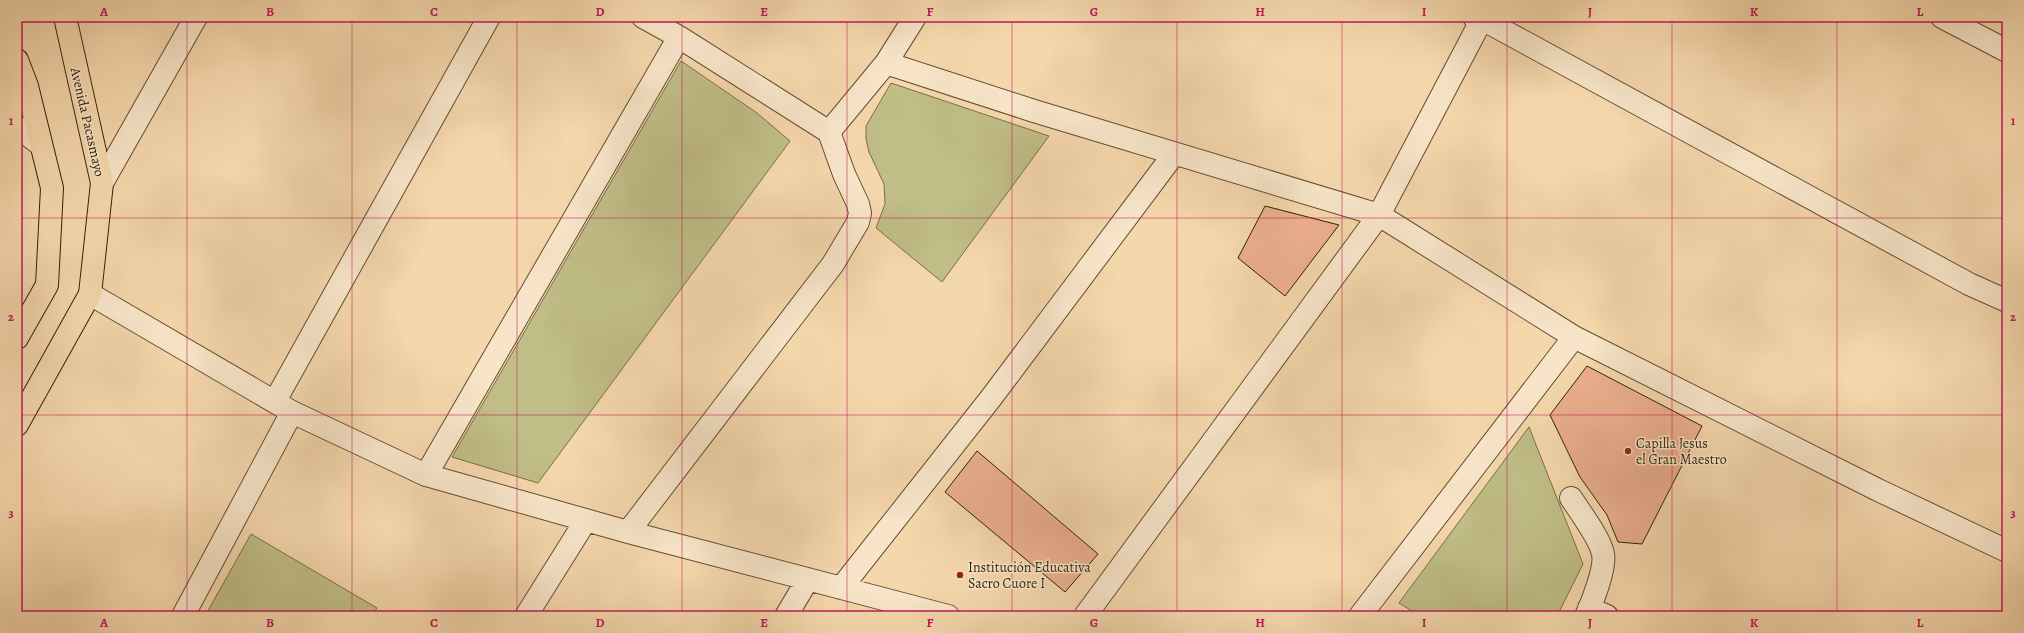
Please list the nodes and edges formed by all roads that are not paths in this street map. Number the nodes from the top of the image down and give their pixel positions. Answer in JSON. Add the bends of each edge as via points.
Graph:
{"nodes":[{"id":1,"x":65,"y":17,"type":"edge"},
{"id":2,"x":196,"y":17,"type":"edge"},
{"id":3,"x":489,"y":17,"type":"edge"},
{"id":4,"x":643,"y":17,"type":"edge"},
{"id":5,"x":915,"y":17,"type":"edge"},
{"id":6,"x":1942,"y":17,"type":"edge"},
{"id":7,"x":1480,"y":18,"type":"edge"},
{"id":8,"x":679,"y":37,"type":"junction"},
{"id":9,"x":2007,"y":51,"type":"edge"},
{"id":10,"x":17,"y":60,"type":"edge"},
{"id":11,"x":886,"y":63,"type":"junction"},
{"id":12,"x":17,"y":127,"type":"edge"},
{"id":13,"x":829,"y":132,"type":"junction"},
{"id":14,"x":41,"y":145,"type":"junction"},
{"id":15,"x":1174,"y":154,"type":"junction"},
{"id":16,"x":102,"y":183,"type":"junction"},
{"id":17,"x":1379,"y":214,"type":"junction"},
{"id":18,"x":90,"y":294,"type":"junction"},
{"id":19,"x":2007,"y":301,"type":"edge"},
{"id":20,"x":1574,"y":337,"type":"junction"},
{"id":21,"x":17,"y":338,"type":"edge"},
{"id":22,"x":284,"y":406,"type":"junction"},
{"id":23,"x":17,"y":425,"type":"edge"},
{"id":24,"x":426,"y":475,"type":"junction"},
{"id":25,"x":1571,"y":498,"type":"dead end"},
{"id":26,"x":586,"y":520,"type":"junction"},
{"id":27,"x":628,"y":532,"type":"junction"},
{"id":28,"x":2007,"y":551,"type":"edge"},
{"id":29,"x":808,"y":579,"type":"junction"},
{"id":30,"x":841,"y":588,"type":"junction"},
{"id":31,"x":1594,"y":613,"type":"edge"},
{"id":32,"x":183,"y":616,"type":"edge"},
{"id":33,"x":526,"y":616,"type":"edge"},
{"id":34,"x":786,"y":616,"type":"edge"},
{"id":35,"x":948,"y":616,"type":"edge"},
{"id":36,"x":1085,"y":616,"type":"edge"},
{"id":37,"x":1360,"y":616,"type":"edge"}],
"edges":[{"from":1,"to":16,"type":"main road","name":"Avenida Pacasmayo"},
{"from":2,"to":16,"type":"street"},
{"from":3,"to":22,"type":"street"},
{"from":4,"to":8,"type":"street"},
{"from":5,"to":11,"type":"street"},
{"from":6,"to":9,"type":"street"},
{"from":7,"to":17,"type":"street"},
{"from":7,"to":19,"type":"street","via":[[1969,284]]},
{"from":8,"to":13,"type":"street"},
{"from":8,"to":24,"type":"street"},
{"from":10,"to":14,"type":"main road","via":[[27,86]]},
{"from":11,"to":13,"type":"street"},
{"from":11,"to":15,"type":"street"},
{"from":12,"to":14,"type":"street"},
{"from":13,"to":27,"type":"street","via":[[858,204],[858,222],[833,264]]},
{"from":14,"to":21,"type":"main road","via":[[52,188],[47,285]]},
{"from":15,"to":17,"type":"street"},
{"from":15,"to":30,"type":"street","via":[[991,398]]},
{"from":16,"to":18,"type":"main road","name":"Avenida Pacasmayo"},
{"from":17,"to":20,"type":"street"},
{"from":17,"to":36,"type":"street"},
{"from":18,"to":22,"type":"street"},
{"from":18,"to":23,"type":"main road","name":"Avenida Pacasmayo"},
{"from":20,"to":28,"type":"street","via":[[1871,487]]},
{"from":20,"to":37,"type":"street"},
{"from":22,"to":24,"type":"street"},
{"from":22,"to":32,"type":"street"},
{"from":24,"to":26,"type":"street"},
{"from":25,"to":31,"type":"street","via":[[1604,555]]},
{"from":26,"to":27,"type":"street"},
{"from":26,"to":33,"type":"street"},
{"from":27,"to":29,"type":"street"},
{"from":29,"to":30,"type":"street"},
{"from":29,"to":34,"type":"street"},
{"from":30,"to":35,"type":"street"}]}
